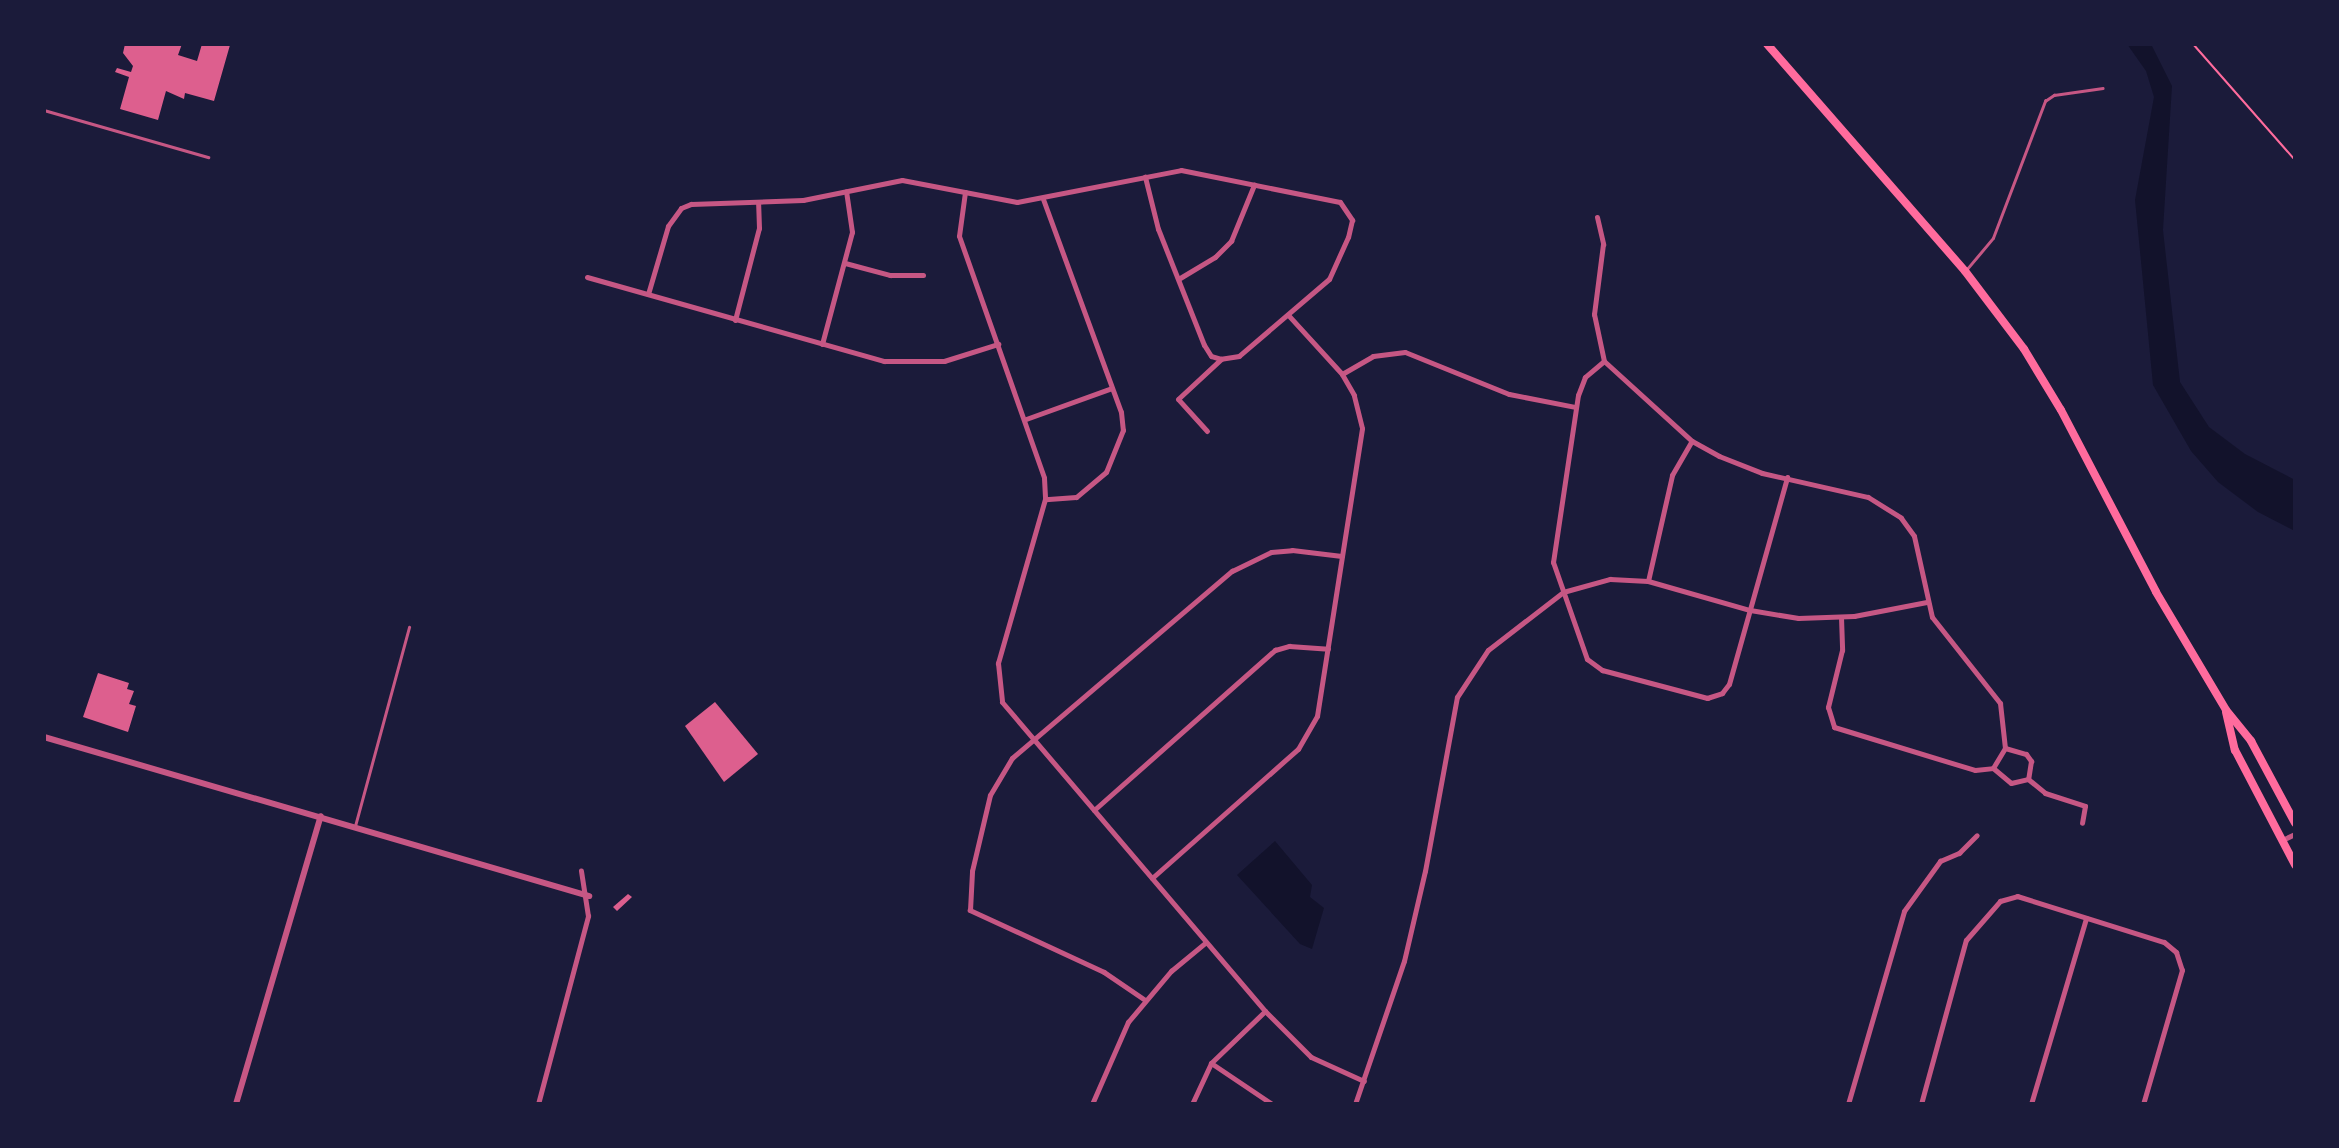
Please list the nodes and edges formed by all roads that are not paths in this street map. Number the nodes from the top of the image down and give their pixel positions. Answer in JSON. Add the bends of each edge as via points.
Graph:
{"nodes":[{"id":1,"x":1767,"y":44,"type":"edge"},
{"id":2,"x":2103,"y":89,"type":"dead end"},
{"id":3,"x":44,"y":110,"type":"edge"},
{"id":4,"x":208,"y":157,"type":"dead end"},
{"id":5,"x":1145,"y":177,"type":"junction"},
{"id":6,"x":1254,"y":185,"type":"junction"},
{"id":7,"x":846,"y":191,"type":"junction"},
{"id":8,"x":965,"y":192,"type":"junction"},
{"id":9,"x":1043,"y":199,"type":"junction"},
{"id":10,"x":758,"y":202,"type":"junction"},
{"id":11,"x":1597,"y":217,"type":"dead end"},
{"id":12,"x":845,"y":263,"type":"junction"},
{"id":13,"x":1965,"y":271,"type":"junction"},
{"id":14,"x":923,"y":275,"type":"dead end"},
{"id":15,"x":587,"y":277,"type":"dead end"},
{"id":16,"x":1180,"y":278,"type":"junction"},
{"id":17,"x":648,"y":294,"type":"junction"},
{"id":18,"x":1289,"y":316,"type":"junction"},
{"id":19,"x":735,"y":320,"type":"junction"},
{"id":20,"x":822,"y":344,"type":"junction"},
{"id":21,"x":998,"y":344,"type":"junction"},
{"id":22,"x":1221,"y":359,"type":"junction"},
{"id":23,"x":1604,"y":361,"type":"junction"},
{"id":24,"x":1342,"y":374,"type":"junction"},
{"id":25,"x":1112,"y":388,"type":"junction"},
{"id":26,"x":1575,"y":407,"type":"junction"},
{"id":27,"x":1026,"y":419,"type":"junction"},
{"id":28,"x":1207,"y":430,"type":"dead end"},
{"id":29,"x":1692,"y":441,"type":"junction"},
{"id":30,"x":1787,"y":477,"type":"junction"},
{"id":31,"x":1045,"y":499,"type":"junction"},
{"id":32,"x":1342,"y":556,"type":"junction"},
{"id":33,"x":1648,"y":581,"type":"junction"},
{"id":34,"x":1563,"y":592,"type":"junction"},
{"id":35,"x":1927,"y":602,"type":"junction"},
{"id":36,"x":1750,"y":610,"type":"junction"},
{"id":37,"x":1841,"y":617,"type":"junction"},
{"id":38,"x":409,"y":627,"type":"dead end"},
{"id":39,"x":1328,"y":649,"type":"junction"},
{"id":40,"x":2226,"y":710,"type":"junction"},
{"id":41,"x":44,"y":737,"type":"edge"},
{"id":42,"x":1032,"y":740,"type":"junction"},
{"id":43,"x":2005,"y":748,"type":"junction"},
{"id":44,"x":1993,"y":768,"type":"junction"},
{"id":45,"x":2028,"y":779,"type":"junction"},
{"id":46,"x":1094,"y":810,"type":"junction"},
{"id":47,"x":321,"y":816,"type":"junction"},
{"id":48,"x":2081,"y":822,"type":"dead end"},
{"id":49,"x":2295,"y":823,"type":"edge"},
{"id":50,"x":355,"y":826,"type":"junction"},
{"id":51,"x":2295,"y":834,"type":"edge"},
{"id":52,"x":1977,"y":835,"type":"dead end"},
{"id":53,"x":2282,"y":840,"type":"junction"},
{"id":54,"x":2295,"y":865,"type":"edge"},
{"id":55,"x":581,"y":871,"type":"dead end"},
{"id":56,"x":1152,"y":878,"type":"junction"},
{"id":57,"x":589,"y":896,"type":"junction"},
{"id":58,"x":2086,"y":918,"type":"junction"},
{"id":59,"x":1206,"y":942,"type":"junction"},
{"id":60,"x":1145,"y":1000,"type":"junction"},
{"id":61,"x":1265,"y":1011,"type":"junction"},
{"id":62,"x":1211,"y":1063,"type":"junction"},
{"id":63,"x":1364,"y":1081,"type":"junction"},
{"id":64,"x":236,"y":1104,"type":"edge"},
{"id":65,"x":538,"y":1104,"type":"edge"},
{"id":66,"x":1092,"y":1104,"type":"edge"},
{"id":67,"x":1192,"y":1104,"type":"edge"},
{"id":68,"x":1272,"y":1104,"type":"edge"},
{"id":69,"x":1355,"y":1104,"type":"edge"},
{"id":70,"x":1847,"y":1104,"type":"edge"},
{"id":71,"x":1921,"y":1104,"type":"edge"},
{"id":72,"x":2031,"y":1104,"type":"edge"},
{"id":73,"x":2143,"y":1104,"type":"edge"}],
"edges":[{"from":1,"to":13,"type":"main road"},
{"from":2,"to":13,"type":"lane","via":[[2054,95],[2045,101],[1993,238]]},
{"from":3,"to":4,"type":"lane"},
{"from":5,"to":6,"type":"street","via":[[1181,170]]},
{"from":5,"to":9,"type":"street"},
{"from":5,"to":16,"type":"street","via":[[1158,229]]},
{"from":6,"to":16,"type":"street","via":[[1231,241],[1215,257]]},
{"from":6,"to":18,"type":"street","via":[[1327,198],[1348,209],[1352,220],[1329,279]]},
{"from":7,"to":8,"type":"street","via":[[920,180]]},
{"from":7,"to":10,"type":"street"},
{"from":7,"to":12,"type":"street","via":[[852,232]]},
{"from":8,"to":9,"type":"street","via":[[999,201]]},
{"from":8,"to":21,"type":"street","via":[[959,236]]},
{"from":9,"to":25,"type":"street"},
{"from":10,"to":17,"type":"street","via":[[691,204],[674,214]]},
{"from":10,"to":19,"type":"street","via":[[760,228]]},
{"from":11,"to":23,"type":"street","via":[[1603,244],[1594,314]]},
{"from":12,"to":14,"type":"street","via":[[890,275]]},
{"from":12,"to":20,"type":"street"},
{"from":13,"to":40,"type":"main road","via":[[2007,325],[2061,410],[2156,592]]},
{"from":15,"to":17,"type":"street"},
{"from":16,"to":22,"type":"street","via":[[1204,345],[1211,356]]},
{"from":17,"to":19,"type":"street"},
{"from":18,"to":22,"type":"street","via":[[1239,356]]},
{"from":18,"to":24,"type":"street"},
{"from":19,"to":20,"type":"street"},
{"from":20,"to":21,"type":"street","via":[[884,361],[917,362],[944,361]]},
{"from":21,"to":27,"type":"street"},
{"from":22,"to":28,"type":"street","via":[[1178,399]]},
{"from":23,"to":26,"type":"street","via":[[1585,377]]},
{"from":23,"to":29,"type":"street"},
{"from":24,"to":26,"type":"street","via":[[1373,356],[1405,352],[1509,394]]},
{"from":24,"to":32,"type":"street","via":[[1354,395],[1362,428]]},
{"from":25,"to":27,"type":"street"},
{"from":25,"to":31,"type":"street","via":[[1123,429],[1106,472],[1069,500]]},
{"from":26,"to":34,"type":"street","via":[[1553,548]]},
{"from":27,"to":31,"type":"street","via":[[1040,457]]},
{"from":29,"to":30,"type":"street","via":[[1741,465]]},
{"from":29,"to":33,"type":"street","via":[[1672,475]]},
{"from":30,"to":35,"type":"street","via":[[1868,497],[1901,518],[1914,536]]},
{"from":30,"to":36,"type":"street"},
{"from":31,"to":42,"type":"street","via":[[1001,647],[997,677],[1002,702]]},
{"from":32,"to":39,"type":"street"},
{"from":32,"to":42,"type":"street","via":[[1292,550],[1250,559]]},
{"from":33,"to":34,"type":"street","via":[[1594,580]]},
{"from":33,"to":36,"type":"street"},
{"from":34,"to":36,"type":"street","via":[[1584,653],[1594,666],[1707,698],[1722,693],[1729,684]]},
{"from":34,"to":63,"type":"street","via":[[1488,650],[1457,697],[1416,910]]},
{"from":35,"to":37,"type":"street"},
{"from":35,"to":43,"type":"street","via":[[1939,629],[2000,703]]},
{"from":36,"to":37,"type":"street","via":[[1798,618]]},
{"from":37,"to":44,"type":"street","via":[[1842,650],[1828,719],[1840,732],[1975,770]]},
{"from":38,"to":50,"type":"lane"},
{"from":39,"to":46,"type":"street","via":[[1289,646],[1275,650]]},
{"from":39,"to":56,"type":"street","via":[[1317,716],[1306,740]]},
{"from":40,"to":49,"type":"main road","via":[[2251,741]]},
{"from":40,"to":53,"type":"main road","via":[[2235,750]]},
{"from":41,"to":47,"type":"street"},
{"from":42,"to":46,"type":"street"},
{"from":42,"to":60,"type":"street","via":[[1012,758],[990,795],[968,902],[977,917],[1104,972]]},
{"from":43,"to":44,"type":"street"},
{"from":43,"to":45,"type":"street","via":[[2026,754],[2031,761]]},
{"from":44,"to":45,"type":"street","via":[[2011,783]]},
{"from":45,"to":48,"type":"street","via":[[2045,793],[2085,806]]},
{"from":46,"to":56,"type":"street"},
{"from":47,"to":50,"type":"street"},
{"from":47,"to":64,"type":"street"},
{"from":50,"to":57,"type":"street"},
{"from":51,"to":53,"type":"street"},
{"from":52,"to":70,"type":"street","via":[[1959,853],[1940,861],[1904,911]]},
{"from":53,"to":54,"type":"main road"},
{"from":55,"to":57,"type":"street"},
{"from":56,"to":59,"type":"street"},
{"from":57,"to":65,"type":"street","via":[[579,958]]},
{"from":58,"to":71,"type":"street","via":[[2010,896],[1969,933]]},
{"from":58,"to":72,"type":"street"},
{"from":58,"to":73,"type":"street","via":[[2164,942],[2180,960],[2182,970]]},
{"from":59,"to":60,"type":"street"},
{"from":59,"to":61,"type":"street"},
{"from":60,"to":66,"type":"street","via":[[1128,1022]]},
{"from":61,"to":62,"type":"street"},
{"from":61,"to":63,"type":"street","via":[[1311,1057]]},
{"from":62,"to":67,"type":"street"},
{"from":62,"to":68,"type":"street"},
{"from":63,"to":69,"type":"street"}]}
